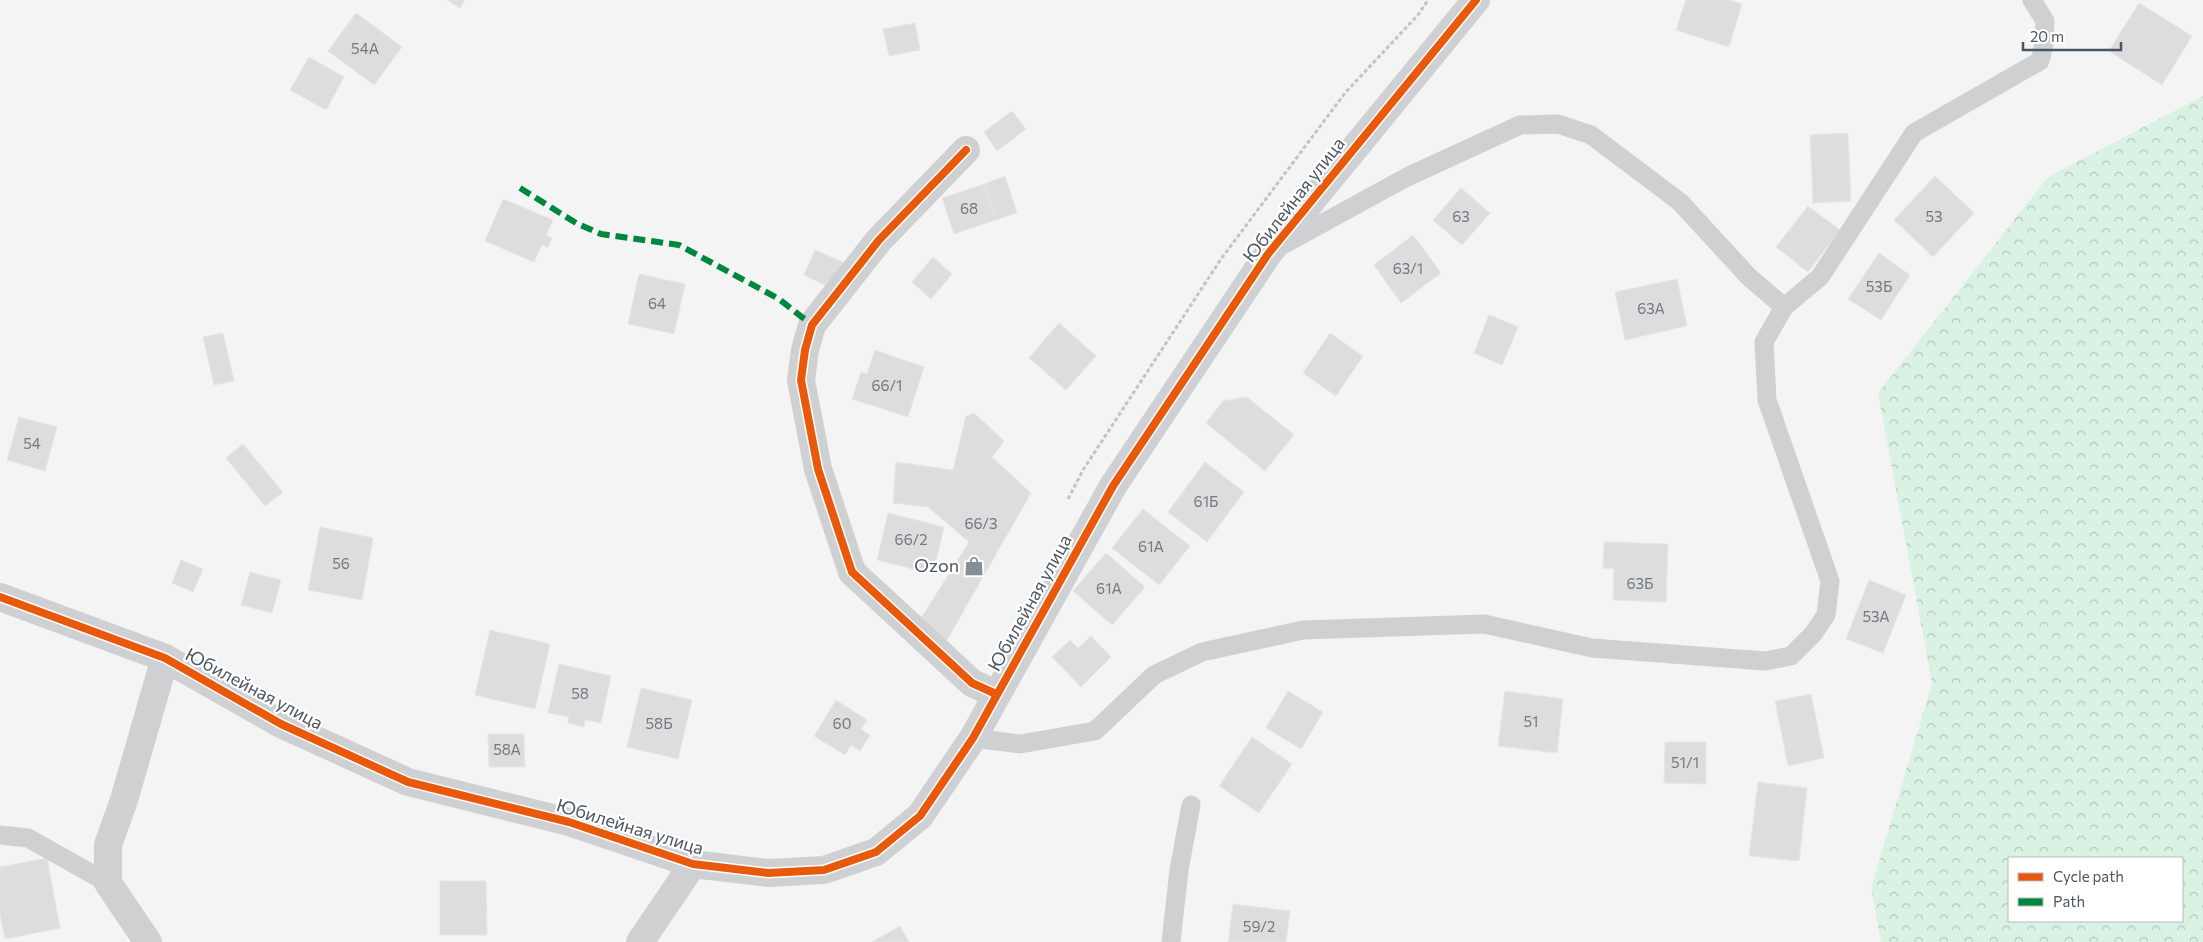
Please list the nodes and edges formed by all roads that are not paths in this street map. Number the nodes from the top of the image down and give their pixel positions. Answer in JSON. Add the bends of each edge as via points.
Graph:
{"nodes":[{"id":1,"x":1476,"y":0,"type":"edge"},
{"id":2,"x":2032,"y":0,"type":"edge"},
{"id":3,"x":966,"y":150,"type":"dead end"},
{"id":4,"x":1268,"y":254,"type":"junction"},
{"id":5,"x":1784,"y":307,"type":"junction"},
{"id":6,"x":0,"y":597,"type":"edge"},
{"id":7,"x":165,"y":658,"type":"junction"},
{"id":8,"x":996,"y":694,"type":"junction"},
{"id":9,"x":973,"y":738,"type":"junction"},
{"id":10,"x":1190,"y":805,"type":"dead end"},
{"id":11,"x":0,"y":835,"type":"edge"},
{"id":12,"x":693,"y":864,"type":"junction"},
{"id":13,"x":108,"y":883,"type":"junction"},
{"id":14,"x":148,"y":942,"type":"edge"},
{"id":15,"x":640,"y":942,"type":"edge"},
{"id":16,"x":1171,"y":942,"type":"edge"}],
"edges":[{"from":1,"to":4,"type":"street","name":"Юбилейная улица"},
{"from":2,"to":5,"type":"lane","via":[[2045,22],[2040,61],[1914,133],[1820,277]]},
{"from":3,"to":8,"type":"street","via":[[879,240],[812,325],[801,380],[818,469],[852,572],[972,683]]},
{"from":4,"to":5,"type":"lane","via":[[1407,177],[1520,125],[1558,124],[1591,135],[1680,202],[1749,277]]},
{"from":4,"to":8,"type":"street","name":"Юбилейная улица","via":[[1113,486]]},
{"from":5,"to":9,"type":"lane","via":[[1764,342],[1766,400],[1830,581],[1826,615],[1792,656],[1765,662],[1592,648],[1484,624],[1303,630],[1202,652],[1154,674],[1095,731],[1020,744]]},
{"from":6,"to":7,"type":"street","name":"Юбилейная улица"},
{"from":7,"to":12,"type":"street","name":"Юбилейная улица","via":[[281,724],[408,782],[569,822]]},
{"from":7,"to":13,"type":"street","via":[[108,845]]},
{"from":8,"to":9,"type":"street","name":"Юбилейная улица"},
{"from":9,"to":12,"type":"street","name":"Юбилейная улица","via":[[920,816],[876,852],[824,870],[768,873]]},
{"from":10,"to":16,"type":"lane"},
{"from":11,"to":13,"type":"lane","via":[[28,838]]},
{"from":12,"to":15,"type":"street"},
{"from":13,"to":14,"type":"street"}]}
